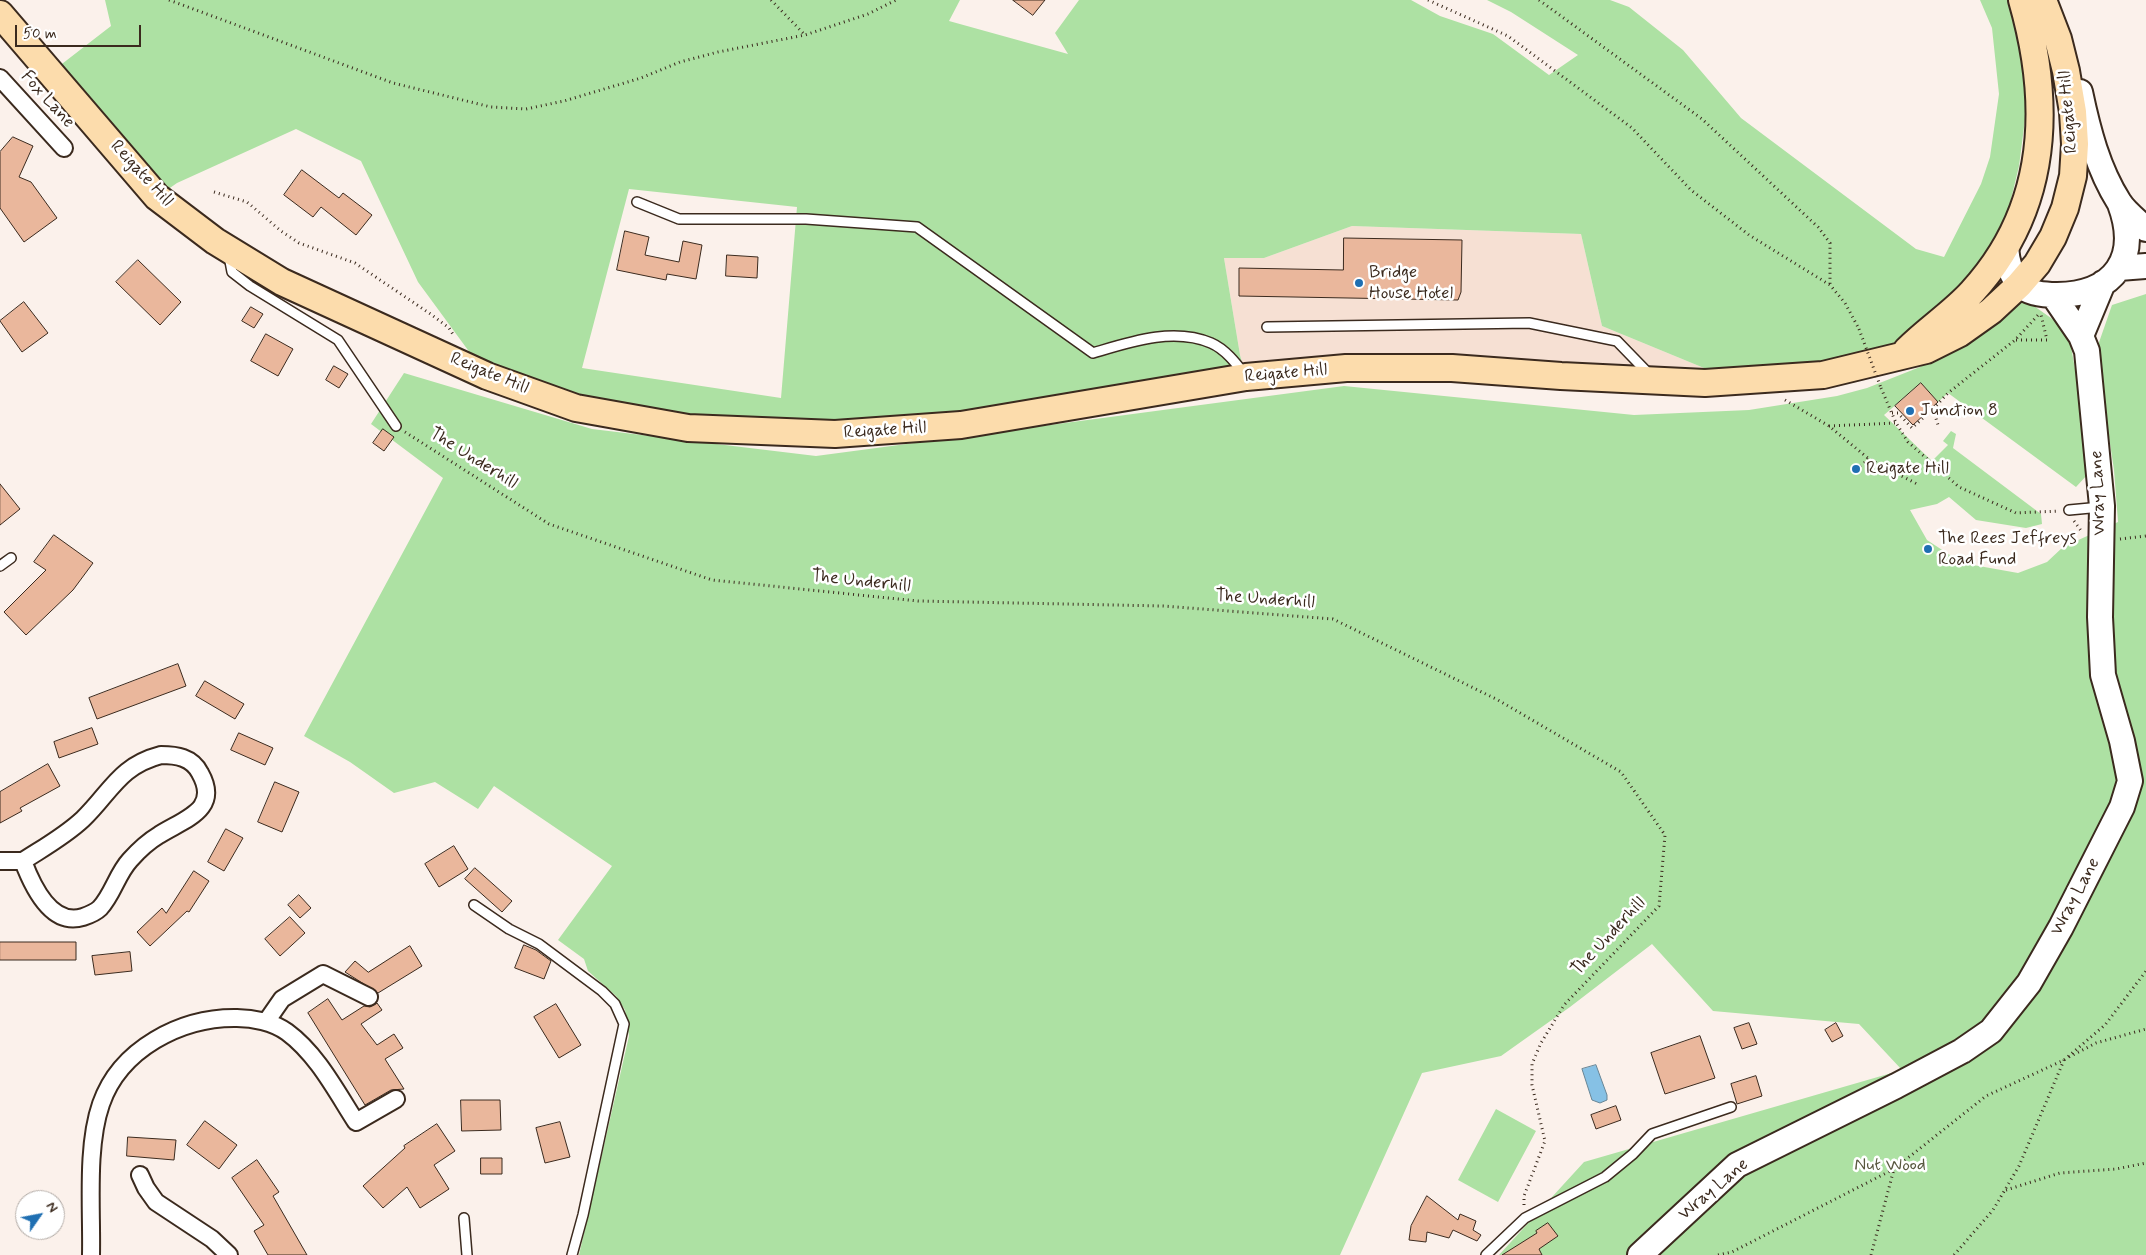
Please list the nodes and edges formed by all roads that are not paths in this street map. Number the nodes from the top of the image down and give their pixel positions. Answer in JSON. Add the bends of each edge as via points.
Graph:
{"nodes":[{"id":1,"x":2022,"y":0,"type":"edge"},
{"id":2,"x":2043,"y":0,"type":"edge"},
{"id":3,"x":2054,"y":0,"type":"edge"},
{"id":4,"x":0,"y":14,"type":"edge"},
{"id":5,"x":0,"y":78,"type":"edge"},
{"id":6,"x":64,"y":148,"type":"dead end"},
{"id":7,"x":637,"y":202,"type":"dead end"},
{"id":8,"x":2119,"y":203,"type":"junction"},
{"id":9,"x":2146,"y":230,"type":"edge"},
{"id":10,"x":2006,"y":248,"type":"junction"},
{"id":11,"x":228,"y":250,"type":"junction"},
{"id":12,"x":2146,"y":266,"type":"edge"},
{"id":13,"x":2111,"y":276,"type":"junction"},
{"id":14,"x":2019,"y":284,"type":"junction"},
{"id":15,"x":2053,"y":295,"type":"junction"},
{"id":16,"x":1267,"y":327,"type":"dead end"},
{"id":17,"x":2081,"y":336,"type":"junction"},
{"id":18,"x":1902,"y":356,"type":"junction"},
{"id":19,"x":1246,"y":377,"type":"junction"},
{"id":20,"x":1655,"y":380,"type":"junction"},
{"id":21,"x":396,"y":426,"type":"road end"},
{"id":22,"x":2102,"y":506,"type":"junction"},
{"id":23,"x":2069,"y":510,"type":"road end"},
{"id":24,"x":11,"y":558,"type":"dead end"},
{"id":25,"x":0,"y":566,"type":"edge"},
{"id":26,"x":0,"y":861,"type":"edge"},
{"id":27,"x":23,"y":861,"type":"junction"},
{"id":28,"x":474,"y":905,"type":"dead end"},
{"id":29,"x":369,"y":997,"type":"dead end"},
{"id":30,"x":266,"y":1022,"type":"junction"},
{"id":31,"x":396,"y":1099,"type":"dead end"},
{"id":32,"x":1731,"y":1107,"type":"dead end"},
{"id":33,"x":140,"y":1175,"type":"dead end"},
{"id":34,"x":464,"y":1218,"type":"dead end"},
{"id":35,"x":91,"y":1255,"type":"edge"},
{"id":36,"x":229,"y":1255,"type":"edge"},
{"id":37,"x":467,"y":1255,"type":"edge"},
{"id":38,"x":572,"y":1255,"type":"edge"},
{"id":39,"x":1486,"y":1255,"type":"edge"},
{"id":40,"x":1640,"y":1255,"type":"edge"}],
"edges":[{"from":1,"to":10,"type":"main road","name":"Reigate Hill","via":[[2031,31],[2039,82],[2038,157],[2024,213]]},
{"from":2,"to":14,"type":"main road","name":"Reigate Hill","via":[[2066,71],[2075,144],[2065,208],[2037,264]]},
{"from":3,"to":8,"type":"street","via":[[2070,47],[2095,150]]},
{"from":4,"to":11,"type":"main road","name":"Reigate Hill","via":[[157,197]]},
{"from":5,"to":6,"type":"street","name":"Fox Lane"},
{"from":7,"to":19,"type":"lane","via":[[678,219],[806,219],[917,227],[1093,353],[1145,338],[1191,337],[1213,343],[1233,359]]},
{"from":8,"to":9,"type":"street"},
{"from":8,"to":13,"type":"street","via":[[2127,224],[2128,238],[2125,258]]},
{"from":10,"to":14,"type":"street","via":[[2007,261]]},
{"from":10,"to":18,"type":"main road","name":"Reigate Hill","via":[[1972,292]]},
{"from":11,"to":19,"type":"main road","name":"Reigate Hill","via":[[282,282],[487,376],[576,408],[688,428],[836,434],[961,425]]},
{"from":11,"to":21,"type":"lane","via":[[232,272],[338,340]]},
{"from":12,"to":13,"type":"street"},
{"from":13,"to":15,"type":"street","via":[[2075,295]]},
{"from":13,"to":17,"type":"street"},
{"from":14,"to":15,"type":"street","via":[[2026,290]]},
{"from":14,"to":18,"type":"main road","name":"Reigate Hill","via":[[1991,311],[1960,333],[1926,350]]},
{"from":15,"to":17,"type":"street","name":"Wray Lane"},
{"from":16,"to":20,"type":"lane","via":[[1529,323],[1617,341]]},
{"from":17,"to":22,"type":"street","name":"Wray Lane","via":[[2087,351]]},
{"from":18,"to":20,"type":"main road","name":"Reigate Hill","via":[[1823,375],[1705,383]]},
{"from":19,"to":20,"type":"main road","name":"Reigate Hill","via":[[1346,368],[1452,368]]},
{"from":22,"to":23,"type":"lane"},
{"from":22,"to":40,"type":"street","name":"Wray Lane","via":[[2100,617],[2103,675],[2130,781],[2122,807],[2029,983],[1991,1031],[1962,1051],[1737,1165]]},
{"from":24,"to":25,"type":"lane"},
{"from":26,"to":27,"type":"street"},
{"from":27,"to":27,"type":"street","via":[[83,819],[118,778],[143,760],[161,755],[187,759],[205,782],[203,806],[193,816],[159,835],[130,860],[100,908],[89,915],[77,919],[54,911],[29,879]]},
{"from":28,"to":38,"type":"lane","via":[[509,929],[539,944],[602,991],[615,1004],[624,1024]]},
{"from":29,"to":30,"type":"street","via":[[323,974],[282,999]]},
{"from":30,"to":31,"type":"street","via":[[286,1031],[312,1055],[356,1122]]},
{"from":30,"to":35,"type":"street","via":[[251,1018],[218,1018],[185,1025],[132,1057],[116,1077],[102,1102],[94,1128]]},
{"from":32,"to":39,"type":"lane","via":[[1652,1134],[1605,1177],[1524,1218]]},
{"from":33,"to":36,"type":"street","via":[[156,1202],[212,1239]]},
{"from":34,"to":37,"type":"lane"}]}
